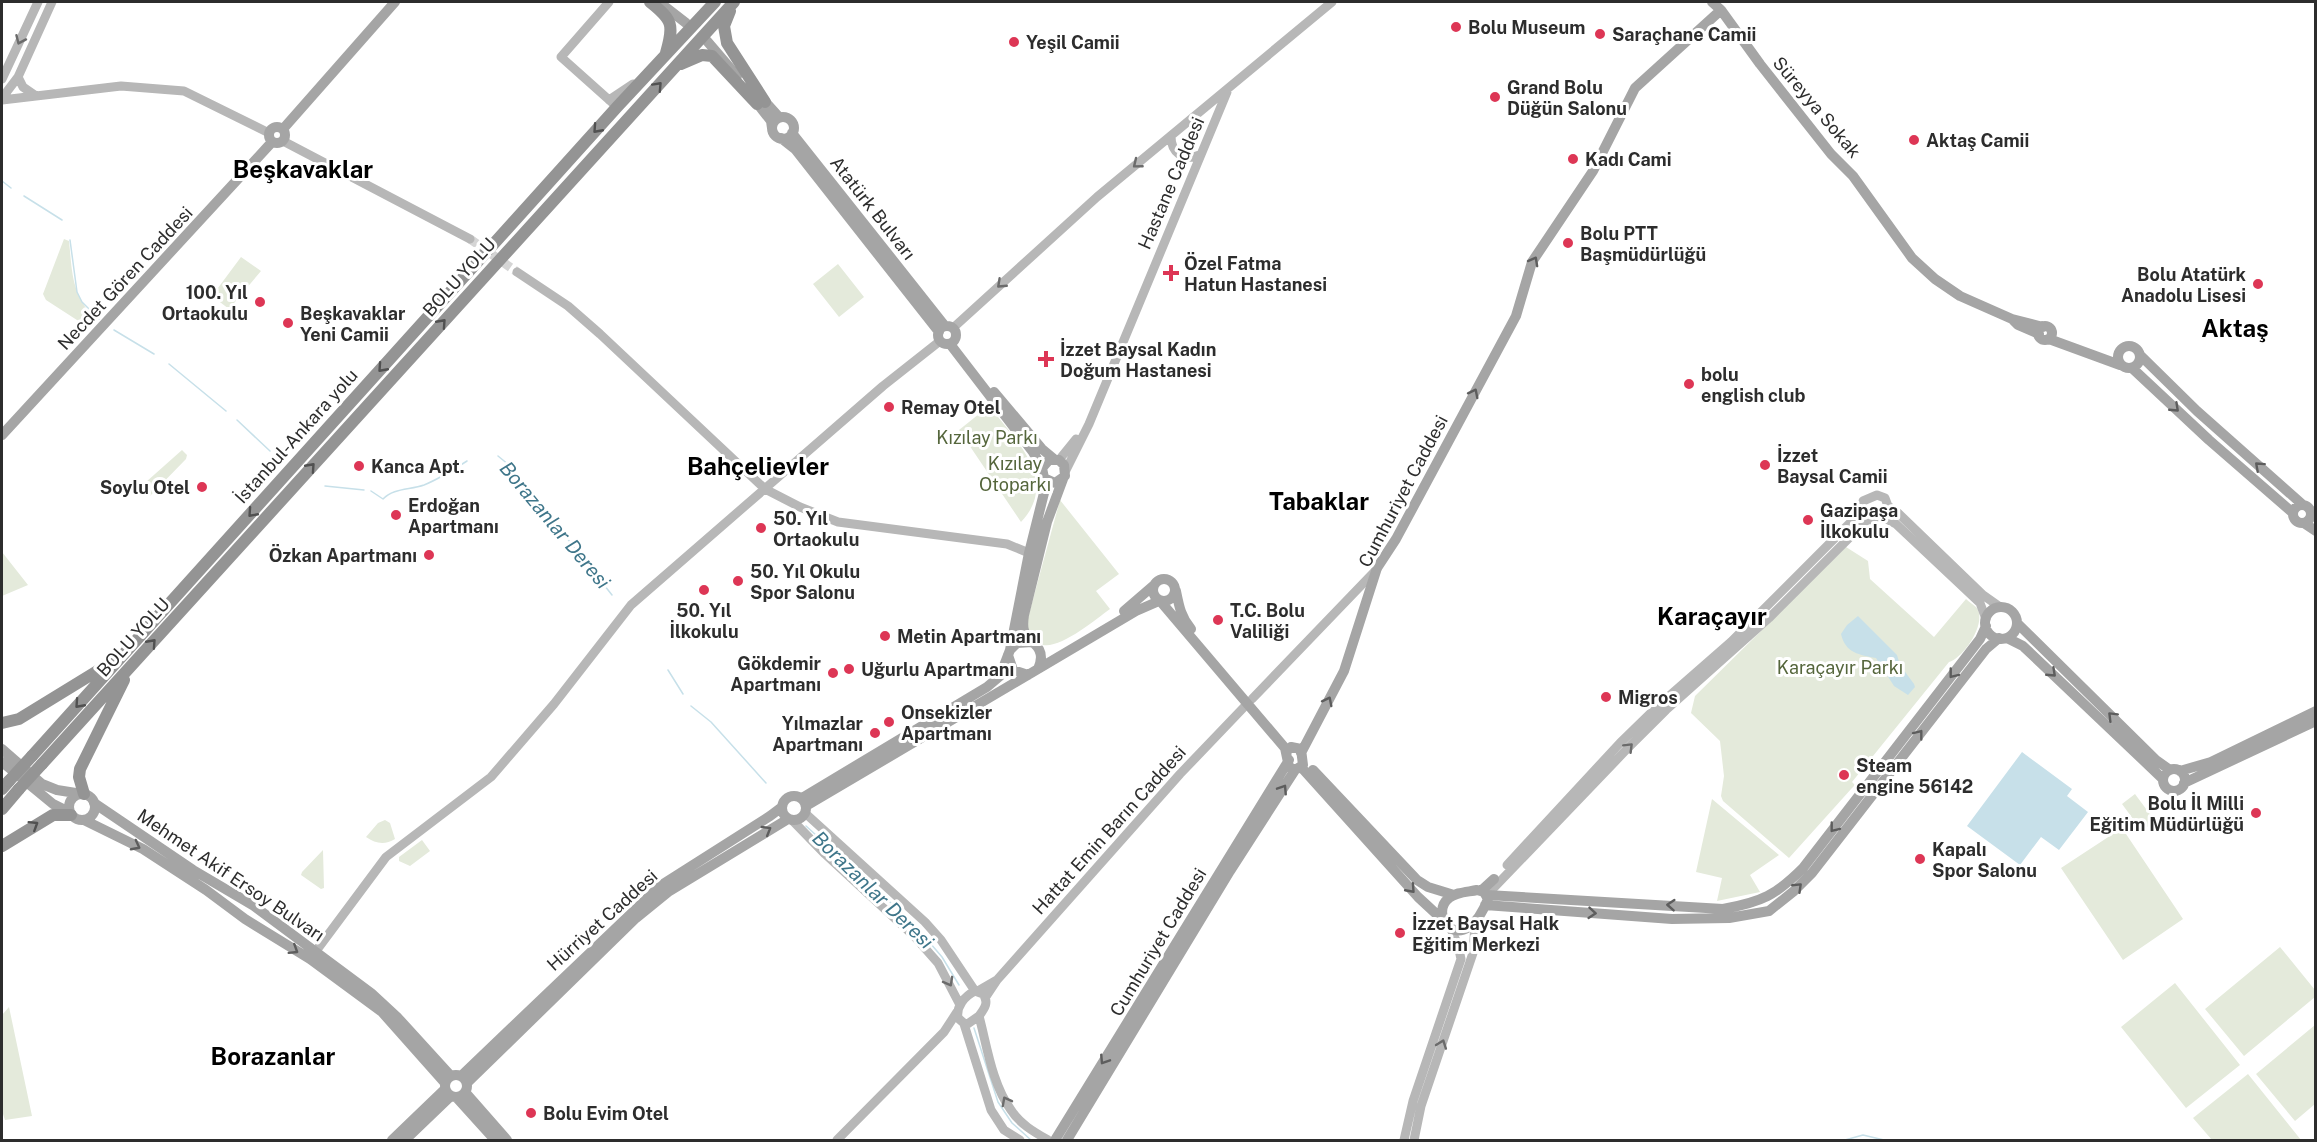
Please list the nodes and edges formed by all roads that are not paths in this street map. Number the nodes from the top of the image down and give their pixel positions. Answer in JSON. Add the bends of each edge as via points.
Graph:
{"nodes":[{"id":1,"x":38,"y":2,"type":"edge"},
{"id":2,"x":52,"y":2,"type":"edge"},
{"id":3,"x":395,"y":2,"type":"edge"},
{"id":4,"x":609,"y":2,"type":"edge"},
{"id":5,"x":650,"y":2,"type":"edge"},
{"id":6,"x":662,"y":2,"type":"edge"},
{"id":7,"x":734,"y":2,"type":"edge"},
{"id":8,"x":1712,"y":2,"type":"edge"},
{"id":9,"x":1331,"y":3,"type":"edge"},
{"id":10,"x":711,"y":4,"type":"edge"},
{"id":11,"x":1721,"y":10,"type":"junction"},
{"id":12,"x":687,"y":22,"type":"dead end"},
{"id":13,"x":708,"y":40,"type":"dead end"},
{"id":14,"x":664,"y":57,"type":"junction"},
{"id":15,"x":675,"y":67,"type":"junction"},
{"id":16,"x":18,"y":77,"type":"junction"},
{"id":17,"x":2,"y":79,"type":"edge"},
{"id":18,"x":1229,"y":88,"type":"junction"},
{"id":19,"x":5,"y":89,"type":"edge"},
{"id":20,"x":32,"y":94,"type":"junction"},
{"id":21,"x":2,"y":99,"type":"edge"},
{"id":22,"x":1214,"y":100,"type":"junction"},
{"id":23,"x":761,"y":103,"type":"junction"},
{"id":24,"x":613,"y":104,"type":"junction"},
{"id":25,"x":1218,"y":114,"type":"junction"},
{"id":26,"x":779,"y":117,"type":"junction"},
{"id":27,"x":772,"y":128,"type":"junction"},
{"id":28,"x":786,"y":136,"type":"junction"},
{"id":29,"x":1171,"y":136,"type":"junction"},
{"id":30,"x":275,"y":139,"type":"junction"},
{"id":31,"x":1199,"y":155,"type":"junction"},
{"id":32,"x":470,"y":239,"type":"tunnel mouth"},
{"id":33,"x":517,"y":272,"type":"tunnel mouth"},
{"id":34,"x":947,"y":335,"type":"junction"},
{"id":35,"x":2140,"y":355,"type":"junction"},
{"id":36,"x":2119,"y":360,"type":"junction"},
{"id":37,"x":2132,"y":368,"type":"junction"},
{"id":38,"x":1093,"y":412,"type":"junction"},
{"id":39,"x":2,"y":435,"type":"edge"},
{"id":40,"x":1056,"y":460,"type":"junction"},
{"id":41,"x":1042,"y":468,"type":"junction"},
{"id":42,"x":1064,"y":475,"type":"junction"},
{"id":43,"x":1047,"y":481,"type":"junction"},
{"id":44,"x":765,"y":489,"type":"junction"},
{"id":45,"x":1888,"y":506,"type":"junction"},
{"id":46,"x":2310,"y":511,"type":"edge"},
{"id":47,"x":2293,"y":513,"type":"junction"},
{"id":48,"x":1881,"y":516,"type":"junction"},
{"id":49,"x":1853,"y":520,"type":"dead end"},
{"id":50,"x":1867,"y":520,"type":"junction"},
{"id":51,"x":2304,"y":523,"type":"junction"},
{"id":52,"x":2316,"y":531,"type":"edge"},
{"id":53,"x":1032,"y":540,"type":"junction"},
{"id":54,"x":1006,"y":544,"type":"junction"},
{"id":55,"x":1029,"y":553,"type":"junction"},
{"id":56,"x":1377,"y":568,"type":"junction"},
{"id":57,"x":1153,"y":586,"type":"junction"},
{"id":58,"x":1176,"y":591,"type":"junction"},
{"id":59,"x":1160,"y":601,"type":"junction"},
{"id":60,"x":2000,"y":607,"type":"junction"},
{"id":61,"x":1986,"y":623,"type":"junction"},
{"id":62,"x":2017,"y":623,"type":"junction"},
{"id":63,"x":2003,"y":638,"type":"junction"},
{"id":64,"x":1038,"y":647,"type":"junction"},
{"id":65,"x":1009,"y":652,"type":"junction"},
{"id":66,"x":127,"y":661,"type":"junction"},
{"id":67,"x":1038,"y":669,"type":"junction"},
{"id":68,"x":1028,"y":675,"type":"junction"},
{"id":69,"x":1250,"y":701,"type":"junction"},
{"id":70,"x":2316,"y":711,"type":"edge"},
{"id":71,"x":2316,"y":722,"type":"edge"},
{"id":72,"x":2,"y":723,"type":"edge"},
{"id":73,"x":2,"y":749,"type":"edge"},
{"id":74,"x":1296,"y":758,"type":"junction"},
{"id":75,"x":2,"y":762,"type":"edge"},
{"id":76,"x":2175,"y":770,"type":"junction"},
{"id":77,"x":2163,"y":779,"type":"junction"},
{"id":78,"x":2184,"y":783,"type":"junction"},
{"id":79,"x":12,"y":784,"type":"edge"},
{"id":80,"x":83,"y":794,"type":"junction"},
{"id":81,"x":94,"y":803,"type":"junction"},
{"id":82,"x":805,"y":806,"type":"junction"},
{"id":83,"x":782,"y":807,"type":"junction"},
{"id":84,"x":2,"y":809,"type":"edge"},
{"id":85,"x":108,"y":813,"type":"junction"},
{"id":86,"x":70,"y":814,"type":"junction"},
{"id":87,"x":790,"y":819,"type":"junction"},
{"id":88,"x":84,"y":820,"type":"junction"},
{"id":89,"x":101,"y":827,"type":"junction"},
{"id":90,"x":2,"y":846,"type":"edge"},
{"id":91,"x":1494,"y":879,"type":"joint"},
{"id":92,"x":1455,"y":895,"type":"junction"},
{"id":93,"x":1485,"y":897,"type":"junction"},
{"id":94,"x":1447,"y":924,"type":"junction"},
{"id":95,"x":1474,"y":924,"type":"junction"},
{"id":96,"x":316,"y":951,"type":"junction"},
{"id":97,"x":980,"y":994,"type":"junction"},
{"id":98,"x":958,"y":1008,"type":"junction"},
{"id":99,"x":980,"y":1016,"type":"junction"},
{"id":100,"x":963,"y":1023,"type":"junction"},
{"id":101,"x":944,"y":1032,"type":"junction"},
{"id":102,"x":455,"y":1087,"type":"junction"},
{"id":103,"x":392,"y":1140,"type":"edge"},
{"id":104,"x":405,"y":1140,"type":"edge"},
{"id":105,"x":495,"y":1140,"type":"edge"},
{"id":106,"x":507,"y":1140,"type":"edge"},
{"id":107,"x":837,"y":1140,"type":"edge"},
{"id":108,"x":1020,"y":1140,"type":"edge"},
{"id":109,"x":1048,"y":1140,"type":"edge"},
{"id":110,"x":1055,"y":1140,"type":"edge"},
{"id":111,"x":1066,"y":1140,"type":"edge"},
{"id":112,"x":1404,"y":1140,"type":"edge"},
{"id":113,"x":1414,"y":1140,"type":"edge"}],
"edges":[{"from":1,"to":17,"type":"main road","one_way":true},
{"from":2,"to":16,"type":"main road"},
{"from":3,"to":30,"type":"main road","via":[[283,129],[275,127]]},
{"from":4,"to":24,"type":"main road","via":[[561,57]]},
{"from":5,"to":14,"type":"highway","via":[[666,16],[672,28]]},
{"from":6,"to":12,"type":"main road"},
{"from":7,"to":15,"type":"highway","name":"BOLU YOLU"},
{"from":7,"to":23,"type":"highway","via":[[724,26],[725,38]]},
{"from":8,"to":11,"type":"main road","name":"Süreyya Sokak"},
{"from":9,"to":18,"type":"main road","name":"Hastane Caddesi"},
{"from":10,"to":14,"type":"highway","name":"İstanbul-Ankara yolu"},
{"from":11,"to":36,"type":"main road","name":"Süreyya Sokak","via":[[1925,271],[1960,296]]},
{"from":56,"to":11,"type":"main road","name":"Cumhuriyet Caddesi","one_way":true,"via":[[1516,316],[1532,262],[1593,171],[1635,88]]},
{"from":13,"to":23,"type":"main road"},
{"from":14,"to":24,"type":"highway","name":"İstanbul-Ankara yolu"},
{"from":15,"to":23,"type":"highway","via":[[697,56],[712,56]]},
{"from":66,"to":15,"type":"highway","name":"BOLU YOLU","one_way":true},
{"from":16,"to":19,"type":"main road"},
{"from":16,"to":20,"type":"main road"},
{"from":18,"to":22,"type":"main road"},
{"from":18,"to":25,"type":"main road","name":"Hastane Caddesi"},
{"from":19,"to":20,"type":"main road"},
{"from":19,"to":21,"type":"main road"},
{"from":20,"to":21,"type":"main road"},
{"from":20,"to":30,"type":"main road","via":[[122,86],[184,92]]},
{"from":22,"to":25,"type":"main road"},
{"from":22,"to":29,"type":"main road"},
{"from":23,"to":26,"type":"main road"},
{"from":23,"to":27,"type":"main road"},
{"from":24,"to":66,"type":"highway","name":"İstanbul-Ankara yolu","one_way":true},
{"from":25,"to":31,"type":"main road","name":"Hastane Caddesi"},
{"from":26,"to":27,"type":"main road"},
{"from":26,"to":28,"type":"main road","via":[[792,121],[793,128]]},
{"from":27,"to":28,"type":"main road","via":[[775,135]]},
{"from":28,"to":34,"type":"main road","name":"Atatürk Bulvarı","via":[[909,293]]},
{"from":28,"to":34,"type":"main road","name":"Atatürk Bulvarı","via":[[927,304]]},
{"from":29,"to":31,"type":"main road","via":[[1173,149],[1181,156]]},
{"from":29,"to":34,"type":"main road","one_way":true,"via":[[1097,197]]},
{"from":30,"to":32,"type":"main road"},
{"from":30,"to":39,"type":"main road","name":"Necdet Gören Caddesi"},
{"from":31,"to":38,"type":"main road","name":"Hastane Caddesi"},
{"from":33,"to":44,"type":"main road","via":[[576,313]]},
{"from":34,"to":40,"type":"main road","via":[[1042,449]]},
{"from":34,"to":41,"type":"main road"},
{"from":34,"to":44,"type":"main road"},
{"from":35,"to":36,"type":"main road","via":[[2128,346],[2122,348]]},
{"from":35,"to":37,"type":"main road","via":[[2138,365]]},
{"from":46,"to":35,"type":"main road","one_way":true},
{"from":36,"to":37,"type":"main road","via":[[2126,368]]},
{"from":37,"to":47,"type":"main road","one_way":true},
{"from":38,"to":40,"type":"main road","name":"Hastane Caddesi","via":[[1077,439]]},
{"from":38,"to":42,"type":"main road","name":"Hastane Caddesi"},
{"from":40,"to":41,"type":"main road","via":[[1046,462]]},
{"from":40,"to":42,"type":"main road"},
{"from":41,"to":43,"type":"main road"},
{"from":42,"to":43,"type":"main road","via":[[1055,483]]},
{"from":42,"to":64,"type":"main road","name":"Hastane Caddesi","via":[[1024,615],[1025,636]]},
{"from":43,"to":53,"type":"main road"},
{"from":44,"to":54,"type":"main road","via":[[838,522]]},
{"from":44,"to":96,"type":"main road","via":[[631,605],[491,777],[386,857]]},
{"from":45,"to":48,"type":"main road"},
{"from":45,"to":50,"type":"main road","via":[[1881,496],[1868,497],[1859,508]]},
{"from":45,"to":60,"type":"main road"},
{"from":46,"to":47,"type":"main road","via":[[2297,507]]},
{"from":46,"to":51,"type":"main road","via":[[2309,520]]},
{"from":47,"to":51,"type":"main road","via":[[2296,521]]},
{"from":48,"to":50,"type":"main road"},
{"from":48,"to":61,"type":"main road","via":[[1896,524],[1980,603]]},
{"from":49,"to":91,"type":"main road","via":[[1731,642],[1620,743]]},
{"from":93,"to":50,"type":"main road","one_way":true,"via":[[1666,710],[1769,618]]},
{"from":51,"to":52,"type":"main road"},
{"from":53,"to":54,"type":"main road"},
{"from":53,"to":55,"type":"main road"},
{"from":54,"to":55,"type":"main road"},
{"from":55,"to":65,"type":"main road"},
{"from":56,"to":69,"type":"main road","name":"Hattat Emin Barın Caddesi"},
{"from":74,"to":56,"type":"main road","name":"Cumhuriyet Caddesi","one_way":true,"via":[[1344,671]]},
{"from":57,"to":58,"type":"main road","via":[[1166,579]]},
{"from":57,"to":59,"type":"main road"},
{"from":57,"to":64,"type":"main road","via":[[1129,608],[1061,649],[1049,652]]},
{"from":58,"to":59,"type":"main road","via":[[1171,600]]},
{"from":58,"to":69,"type":"main road","via":[[1184,621]]},
{"from":59,"to":67,"type":"main road"},
{"from":59,"to":69,"type":"main road"},
{"from":60,"to":61,"type":"main road","via":[[1993,610]]},
{"from":60,"to":62,"type":"main road","via":[[2011,610]]},
{"from":61,"to":63,"type":"main road","via":[[1992,636]]},
{"from":61,"to":93,"type":"main road","one_way":true,"via":[[1975,645],[1803,868],[1783,888],[1765,898],[1723,909]]},
{"from":62,"to":63,"type":"main road","via":[[2015,630]]},
{"from":76,"to":62,"type":"main road","one_way":true,"via":[[2156,760]]},
{"from":63,"to":77,"type":"main road","one_way":true,"via":[[2023,646]]},
{"from":93,"to":63,"type":"main road","one_way":true,"via":[[1533,908],[1672,919],[1729,918],[1769,911],[1812,873],[1986,649]]},
{"from":64,"to":65,"type":"main road","via":[[1022,641]]},
{"from":64,"to":67,"type":"main road","via":[[1042,659]]},
{"from":65,"to":68,"type":"main road","via":[[1013,670]]},
{"from":65,"to":82,"type":"main road","via":[[1000,676],[987,687]]},
{"from":66,"to":72,"type":"highway","via":[[19,719]]},
{"from":66,"to":79,"type":"highway","name":"İstanbul-Ankara yolu","one_way":true,"bridge":true,"via":[[32,756]]},
{"from":66,"to":79,"type":"highway","name":"BOLU YOLU","bridge":true,"via":[[42,764]]},
{"from":66,"to":80,"type":"highway","via":[[80,770]]},
{"from":67,"to":68,"type":"main road"},
{"from":68,"to":82,"type":"main road"},
{"from":69,"to":74,"type":"main road"},
{"from":69,"to":97,"type":"main road","name":"Hattat Emin Barın Caddesi","via":[[997,980]]},
{"from":70,"to":76,"type":"main road","via":[[2211,762]]},
{"from":71,"to":78,"type":"main road"},
{"from":73,"to":80,"type":"main road","via":[[42,784]]},
{"from":74,"to":92,"type":"main road","via":[[1417,880]]},
{"from":74,"to":94,"type":"main road","one_way":true,"via":[[1418,897]]},
{"from":74,"to":110,"type":"main road","name":"Cumhuriyet Caddesi","one_way":true},
{"from":111,"to":74,"type":"main road","name":"Cumhuriyet Caddesi","one_way":true},
{"from":75,"to":79,"type":"main road"},
{"from":76,"to":77,"type":"main road","via":[[2166,772]]},
{"from":76,"to":78,"type":"main road"},
{"from":77,"to":78,"type":"main road","via":[[2171,790],[2178,790]]},
{"from":79,"to":84,"type":"highway"},
{"from":79,"to":86,"type":"main road"},
{"from":80,"to":81,"type":"main road"},
{"from":80,"to":86,"type":"main road","via":[[71,799]]},
{"from":81,"to":85,"type":"main road","name":"Mehmet Akif Ersoy Bulvarı"},
{"from":81,"to":88,"type":"main road","via":[[93,814]]},
{"from":82,"to":83,"type":"main road","via":[[790,796]]},
{"from":82,"to":87,"type":"main road","via":[[800,819]]},
{"from":82,"to":97,"type":"main road","via":[[925,922]]},
{"from":83,"to":87,"type":"main road","via":[[783,814]]},
{"from":83,"to":102,"type":"main road","name":"Hürriyet Caddesi","via":[[660,886]]},
{"from":85,"to":89,"type":"main road"},
{"from":85,"to":96,"type":"main road","name":"Mehmet Akif Ersoy Bulvarı","via":[[254,906]]},
{"from":86,"to":88,"type":"main road"},
{"from":90,"to":86,"type":"highway","one_way":true,"via":[[44,819]]},
{"from":87,"to":98,"type":"main road","one_way":true,"via":[[915,937],[938,963]]},
{"from":102,"to":87,"type":"main road","name":"Hürriyet Caddesi","one_way":true,"via":[[668,892]]},
{"from":88,"to":89,"type":"main road","name":"Mehmet Akif Ersoy Bulvarı"},
{"from":89,"to":102,"type":"main road","name":"Mehmet Akif Ersoy Bulvarı","one_way":true,"via":[[144,849],[310,959],[382,1012]]},
{"from":91,"to":93,"type":"main road"},
{"from":92,"to":93,"type":"main road"},
{"from":92,"to":94,"type":"main road","via":[[1442,908]]},
{"from":93,"to":95,"type":"main road"},
{"from":94,"to":95,"type":"main road","via":[[1464,930]]},
{"from":94,"to":112,"type":"main road","via":[[1461,959],[1413,1101]]},
{"from":113,"to":95,"type":"main road","one_way":true,"via":[[1420,1106],[1473,953]]},
{"from":96,"to":102,"type":"main road","name":"Mehmet Akif Ersoy Bulvarı","via":[[386,1005]]},
{"from":97,"to":98,"type":"main road"},
{"from":97,"to":99,"type":"main road","via":[[985,1006]]},
{"from":98,"to":100,"type":"main road"},
{"from":98,"to":101,"type":"main road"},
{"from":99,"to":100,"type":"main road"},
{"from":109,"to":99,"type":"main road","one_way":true,"via":[[1021,1121],[1005,1100]]},
{"from":100,"to":101,"type":"main road"},
{"from":100,"to":108,"type":"main road","via":[[991,1110],[1004,1130]]},
{"from":101,"to":107,"type":"main road"},
{"from":102,"to":103,"type":"main road","name":"Hürriyet Caddesi"},
{"from":102,"to":104,"type":"main road","name":"Hürriyet Caddesi"},
{"from":102,"to":105,"type":"main road","name":"Mehmet Akif Ersoy Bulvarı"},
{"from":102,"to":106,"type":"main road","name":"Mehmet Akif Ersoy Bulvarı"}]}
